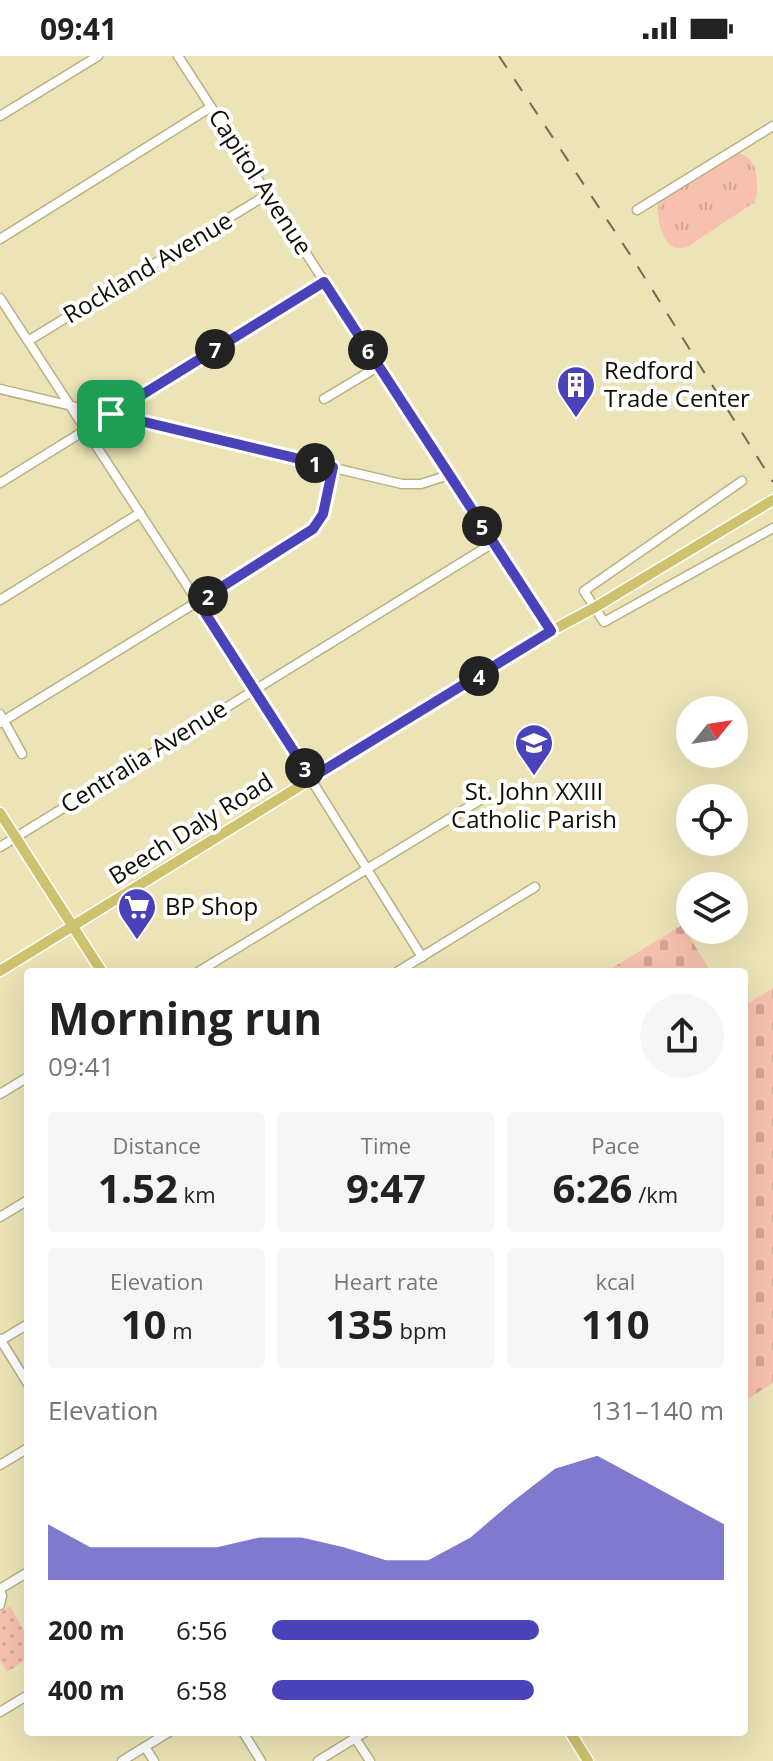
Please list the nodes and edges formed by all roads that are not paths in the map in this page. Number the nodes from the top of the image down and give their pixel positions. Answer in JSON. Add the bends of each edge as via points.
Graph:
{"nodes":[{"id":1,"x":98,"y":56,"type":"edge"},
{"id":2,"x":178,"y":56,"type":"edge"},
{"id":3,"x":211,"y":107,"type":"junction"},
{"id":4,"x":0,"y":116,"type":"edge"},
{"id":5,"x":773,"y":126,"type":"edge"},
{"id":6,"x":268,"y":194,"type":"junction"},
{"id":7,"x":637,"y":210,"type":"dead end"},
{"id":8,"x":0,"y":239,"type":"edge"},
{"id":9,"x":324,"y":282,"type":"junction"},
{"id":10,"x":0,"y":298,"type":"edge"},
{"id":11,"x":28,"y":341,"type":"junction"},
{"id":12,"x":379,"y":366,"type":"junction"},
{"id":13,"x":0,"y":389,"type":"edge"},
{"id":14,"x":324,"y":399,"type":"dead end"},
{"id":15,"x":70,"y":405,"type":"junction"},
{"id":16,"x":111,"y":414,"type":"junction"},
{"id":17,"x":86,"y":430,"type":"junction"},
{"id":18,"x":333,"y":467,"type":"junction"},
{"id":19,"x":449,"y":475,"type":"junction"},
{"id":20,"x":742,"y":481,"type":"dead end"},
{"id":21,"x":0,"y":483,"type":"edge"},
{"id":22,"x":773,"y":500,"type":"edge"},
{"id":23,"x":140,"y":513,"type":"junction"},
{"id":24,"x":773,"y":528,"type":"edge"},
{"id":25,"x":493,"y":543,"type":"junction"},
{"id":26,"x":0,"y":600,"type":"edge"},
{"id":27,"x":198,"y":602,"type":"junction"},
{"id":28,"x":594,"y":608,"type":"junction"},
{"id":29,"x":551,"y":631,"type":"junction"},
{"id":30,"x":255,"y":690,"type":"junction"},
{"id":31,"x":1,"y":719,"type":"edge"},
{"id":32,"x":22,"y":754,"type":"dead end"},
{"id":33,"x":311,"y":778,"type":"junction"},
{"id":34,"x":485,"y":797,"type":"dead end"},
{"id":35,"x":0,"y":813,"type":"edge"},
{"id":36,"x":15,"y":837,"type":"junction"},
{"id":37,"x":0,"y":847,"type":"edge"},
{"id":38,"x":368,"y":867,"type":"junction"},
{"id":39,"x":535,"y":887,"type":"dead end"},
{"id":40,"x":73,"y":926,"type":"junction"},
{"id":41,"x":422,"y":957,"type":"junction"},
{"id":42,"x":99,"y":968,"type":"edge"},
{"id":43,"x":204,"y":968,"type":"edge"},
{"id":44,"x":404,"y":968,"type":"edge"},
{"id":45,"x":0,"y":971,"type":"edge"},
{"id":46,"x":24,"y":1079,"type":"edge"},
{"id":47,"x":0,"y":1094,"type":"edge"},
{"id":48,"x":24,"y":1202,"type":"edge"},
{"id":49,"x":0,"y":1217,"type":"edge"},
{"id":50,"x":24,"y":1326,"type":"edge"},
{"id":51,"x":0,"y":1340,"type":"edge"},
{"id":52,"x":24,"y":1378,"type":"edge"},
{"id":53,"x":24,"y":1450,"type":"edge"},
{"id":54,"x":0,"y":1465,"type":"edge"},
{"id":55,"x":24,"y":1574,"type":"edge"},
{"id":56,"x":0,"y":1589,"type":"edge"},
{"id":57,"x":0,"y":1605,"type":"edge"},
{"id":58,"x":24,"y":1697,"type":"edge"},
{"id":59,"x":0,"y":1712,"type":"edge"},
{"id":60,"x":163,"y":1736,"type":"edge"},
{"id":61,"x":245,"y":1736,"type":"edge"},
{"id":62,"x":358,"y":1736,"type":"edge"},
{"id":63,"x":572,"y":1736,"type":"edge"},
{"id":64,"x":355,"y":1738,"type":"junction"},
{"id":65,"x":145,"y":1747,"type":"junction"},
{"id":66,"x":122,"y":1761,"type":"edge"},
{"id":67,"x":154,"y":1761,"type":"edge"},
{"id":68,"x":261,"y":1761,"type":"edge"},
{"id":69,"x":318,"y":1761,"type":"edge"},
{"id":70,"x":370,"y":1761,"type":"edge"},
{"id":71,"x":588,"y":1761,"type":"edge"}],
"edges":[{"from":1,"to":4,"type":"street"},
{"from":2,"to":3,"type":"street","name":"Capitol Avenue"},
{"from":3,"to":6,"type":"street","name":"Capitol Avenue"},
{"from":3,"to":8,"type":"street"},
{"from":5,"to":7,"type":"street"},
{"from":6,"to":9,"type":"street","name":"Capitol Avenue"},
{"from":6,"to":11,"type":"street","name":"Rockland Avenue"},
{"from":9,"to":12,"type":"street","name":"Capitol Avenue"},
{"from":9,"to":16,"type":"street"},
{"from":10,"to":11,"type":"street"},
{"from":11,"to":15,"type":"street"},
{"from":12,"to":14,"type":"street"},
{"from":12,"to":19,"type":"street","name":"Capitol Avenue"},
{"from":13,"to":15,"type":"street"},
{"from":15,"to":16,"type":"street"},
{"from":15,"to":17,"type":"street"},
{"from":16,"to":17,"type":"street"},
{"from":16,"to":18,"type":"street"},
{"from":17,"to":21,"type":"street"},
{"from":17,"to":23,"type":"street"},
{"from":18,"to":19,"type":"street","via":[[409,485]]},
{"from":18,"to":27,"type":"street","via":[[323,514],[313,529]]},
{"from":19,"to":25,"type":"street","name":"Capitol Avenue"},
{"from":20,"to":28,"type":"street","via":[[584,591]]},
{"from":22,"to":28,"type":"main road","name":"Beech Daly Road"},
{"from":23,"to":26,"type":"street"},
{"from":23,"to":27,"type":"street"},
{"from":24,"to":28,"type":"street","via":[[604,622]]},
{"from":25,"to":29,"type":"street","name":"Capitol Avenue"},
{"from":25,"to":30,"type":"street","name":"Centralia Avenue"},
{"from":27,"to":30,"type":"street"},
{"from":27,"to":31,"type":"street"},
{"from":28,"to":29,"type":"main road","name":"Beech Daly Road"},
{"from":29,"to":33,"type":"main road","name":"Beech Daly Road"},
{"from":30,"to":33,"type":"street"},
{"from":30,"to":36,"type":"street","name":"Centralia Avenue"},
{"from":31,"to":32,"type":"street"},
{"from":33,"to":38,"type":"street"},
{"from":33,"to":40,"type":"main road","name":"Beech Daly Road"},
{"from":34,"to":38,"type":"street"},
{"from":35,"to":36,"type":"main road"},
{"from":36,"to":37,"type":"street","name":"Centralia Avenue"},
{"from":36,"to":40,"type":"main road"},
{"from":38,"to":41,"type":"street"},
{"from":38,"to":43,"type":"street"},
{"from":39,"to":41,"type":"street"},
{"from":40,"to":42,"type":"main road"},
{"from":40,"to":45,"type":"main road","name":"Beech Daly Road"},
{"from":41,"to":44,"type":"street"},
{"from":46,"to":47,"type":"street"},
{"from":48,"to":49,"type":"street"},
{"from":50,"to":51,"type":"street"},
{"from":51,"to":52,"type":"street"},
{"from":53,"to":54,"type":"street"},
{"from":55,"to":56,"type":"street"},
{"from":56,"to":57,"type":"street"},
{"from":58,"to":59,"type":"street"},
{"from":60,"to":65,"type":"street"},
{"from":61,"to":68,"type":"street"},
{"from":62,"to":64,"type":"street"},
{"from":63,"to":71,"type":"main road"},
{"from":64,"to":69,"type":"street"},
{"from":64,"to":70,"type":"street"},
{"from":65,"to":66,"type":"street"},
{"from":65,"to":67,"type":"street"}]}
